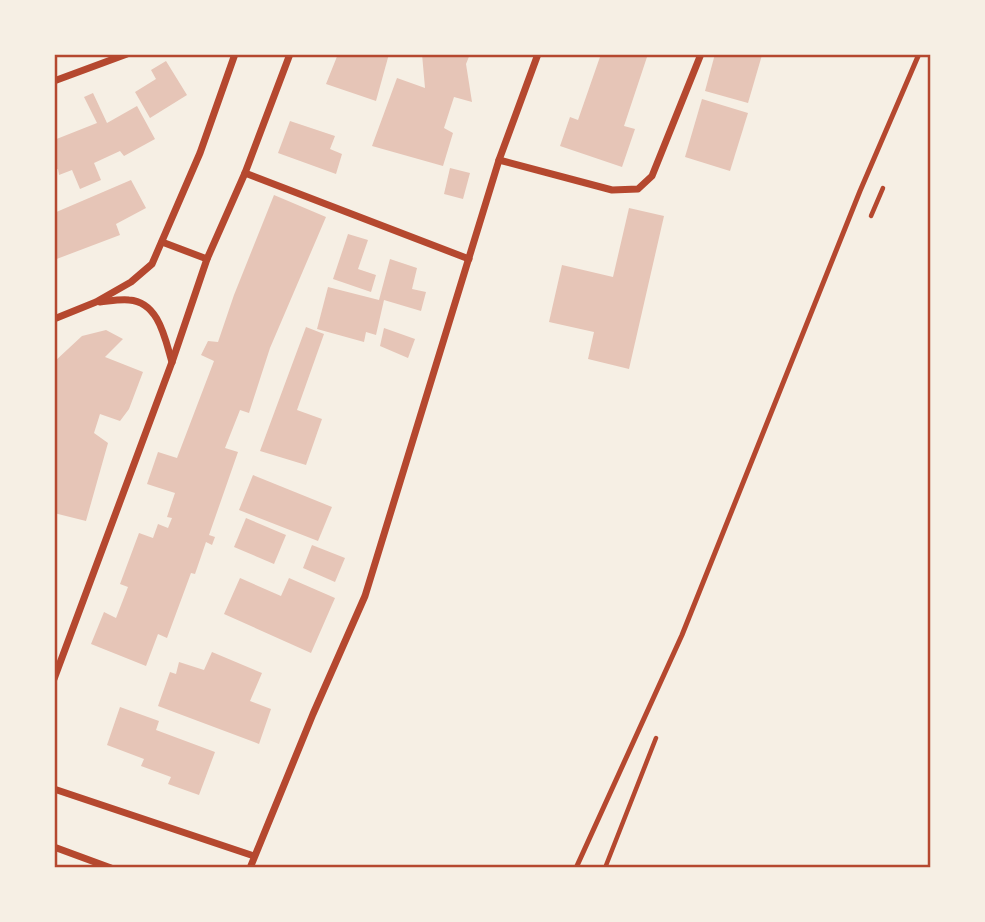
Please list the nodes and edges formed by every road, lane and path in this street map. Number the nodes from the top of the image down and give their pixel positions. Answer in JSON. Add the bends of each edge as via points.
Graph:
{"nodes":[{"id":1,"x":127,"y":54,"type":"edge"},
{"id":2,"x":235,"y":54,"type":"edge"},
{"id":3,"x":290,"y":54,"type":"edge"},
{"id":4,"x":538,"y":54,"type":"edge"},
{"id":5,"x":701,"y":54,"type":"edge"},
{"id":6,"x":919,"y":54,"type":"edge"},
{"id":7,"x":54,"y":82,"type":"edge"},
{"id":8,"x":499,"y":160,"type":"junction"},
{"id":9,"x":244,"y":173,"type":"junction"},
{"id":10,"x":162,"y":242,"type":"junction"},
{"id":11,"x":207,"y":259,"type":"junction"},
{"id":12,"x":469,"y":259,"type":"junction"},
{"id":13,"x":96,"y":302,"type":"junction"},
{"id":14,"x":54,"y":318,"type":"edge"},
{"id":15,"x":172,"y":362,"type":"junction"},
{"id":16,"x":54,"y":679,"type":"edge"},
{"id":17,"x":54,"y":789,"type":"edge"},
{"id":18,"x":54,"y":847,"type":"edge"},
{"id":19,"x":254,"y":856,"type":"junction"},
{"id":20,"x":111,"y":868,"type":"edge"},
{"id":21,"x":250,"y":868,"type":"edge"},
{"id":22,"x":576,"y":868,"type":"edge"}],
"edges":[{"from":1,"to":7,"type":"street"},
{"from":2,"to":10,"type":"street"},
{"from":3,"to":9,"type":"street"},
{"from":4,"to":8,"type":"street"},
{"from":5,"to":8,"type":"street","via":[[652,176],[638,189],[612,190]]},
{"from":6,"to":22,"type":"lane","via":[[682,635]]},
{"from":8,"to":12,"type":"street"},
{"from":9,"to":11,"type":"street"},
{"from":9,"to":12,"type":"street"},
{"from":10,"to":11,"type":"street"},
{"from":10,"to":13,"type":"street","via":[[152,264]]},
{"from":11,"to":15,"type":"street"},
{"from":12,"to":19,"type":"street","via":[[365,596]]},
{"from":13,"to":14,"type":"street"},
{"from":13,"to":15,"type":"street","via":[[145,304],[160,325]]},
{"from":15,"to":16,"type":"street"},
{"from":17,"to":19,"type":"street"},
{"from":18,"to":20,"type":"street"},
{"from":19,"to":21,"type":"street"}]}
